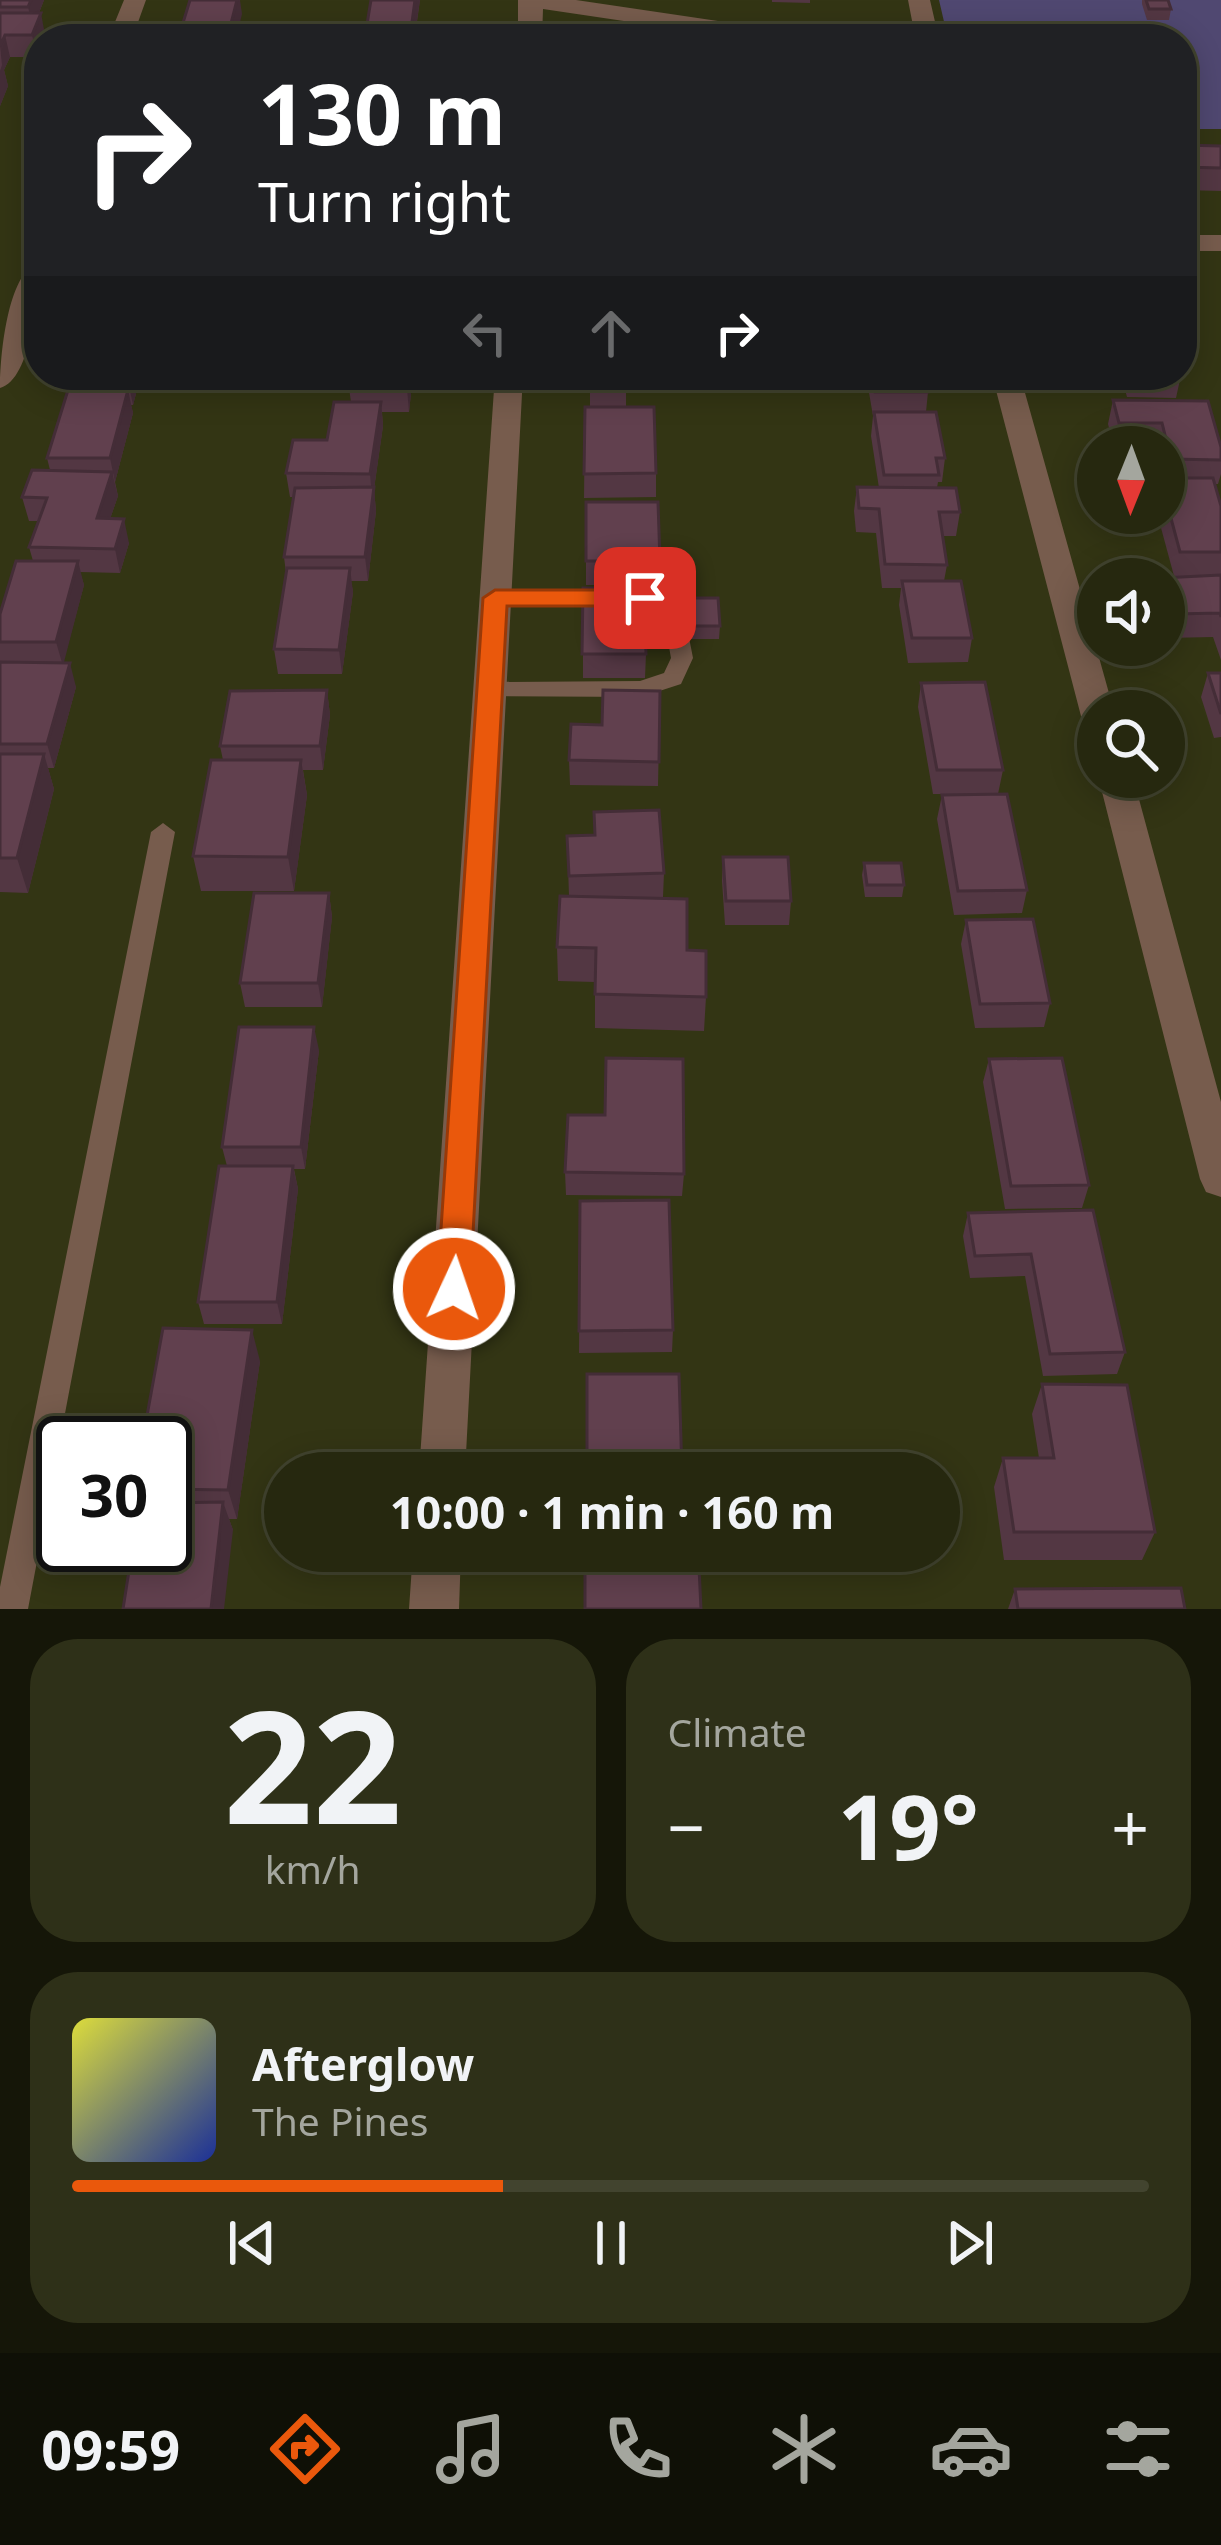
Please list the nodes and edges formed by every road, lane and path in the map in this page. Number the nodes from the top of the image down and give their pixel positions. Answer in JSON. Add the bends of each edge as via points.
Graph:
{"nodes":[{"id":1,"x":530,"y":0,"type":"edge"},
{"id":2,"x":691,"y":24,"type":"edge"},
{"id":3,"x":24,"y":313,"type":"edge"},
{"id":4,"x":0,"y":380,"type":"edge"},
{"id":5,"x":508,"y":390,"type":"edge"},
{"id":6,"x":1010,"y":390,"type":"edge"},
{"id":7,"x":495,"y":598,"type":"junction"},
{"id":8,"x":490,"y":690,"type":"junction"},
{"id":9,"x":1091,"y":690,"type":"edge"},
{"id":10,"x":1120,"y":798,"type":"edge"},
{"id":11,"x":163,"y":832,"type":"dead end"},
{"id":12,"x":1221,"y":1179,"type":"edge"},
{"id":13,"x":443,"y":1452,"type":"edge"},
{"id":14,"x":436,"y":1572,"type":"edge"},
{"id":15,"x":12,"y":1609,"type":"edge"},
{"id":16,"x":434,"y":1609,"type":"edge"}],
"edges":[{"from":1,"to":2,"type":"street"},
{"from":3,"to":4,"type":"street"},
{"from":5,"to":7,"type":"street"},
{"from":6,"to":9,"type":"street"},
{"from":7,"to":8,"type":"street"},
{"from":7,"to":8,"type":"lane","via":[[645,598],[675,622],[682,658],[673,678],[641,689]]},
{"from":8,"to":13,"type":"street"},
{"from":10,"to":12,"type":"street"},
{"from":11,"to":15,"type":"lane"},
{"from":14,"to":16,"type":"street"}]}
